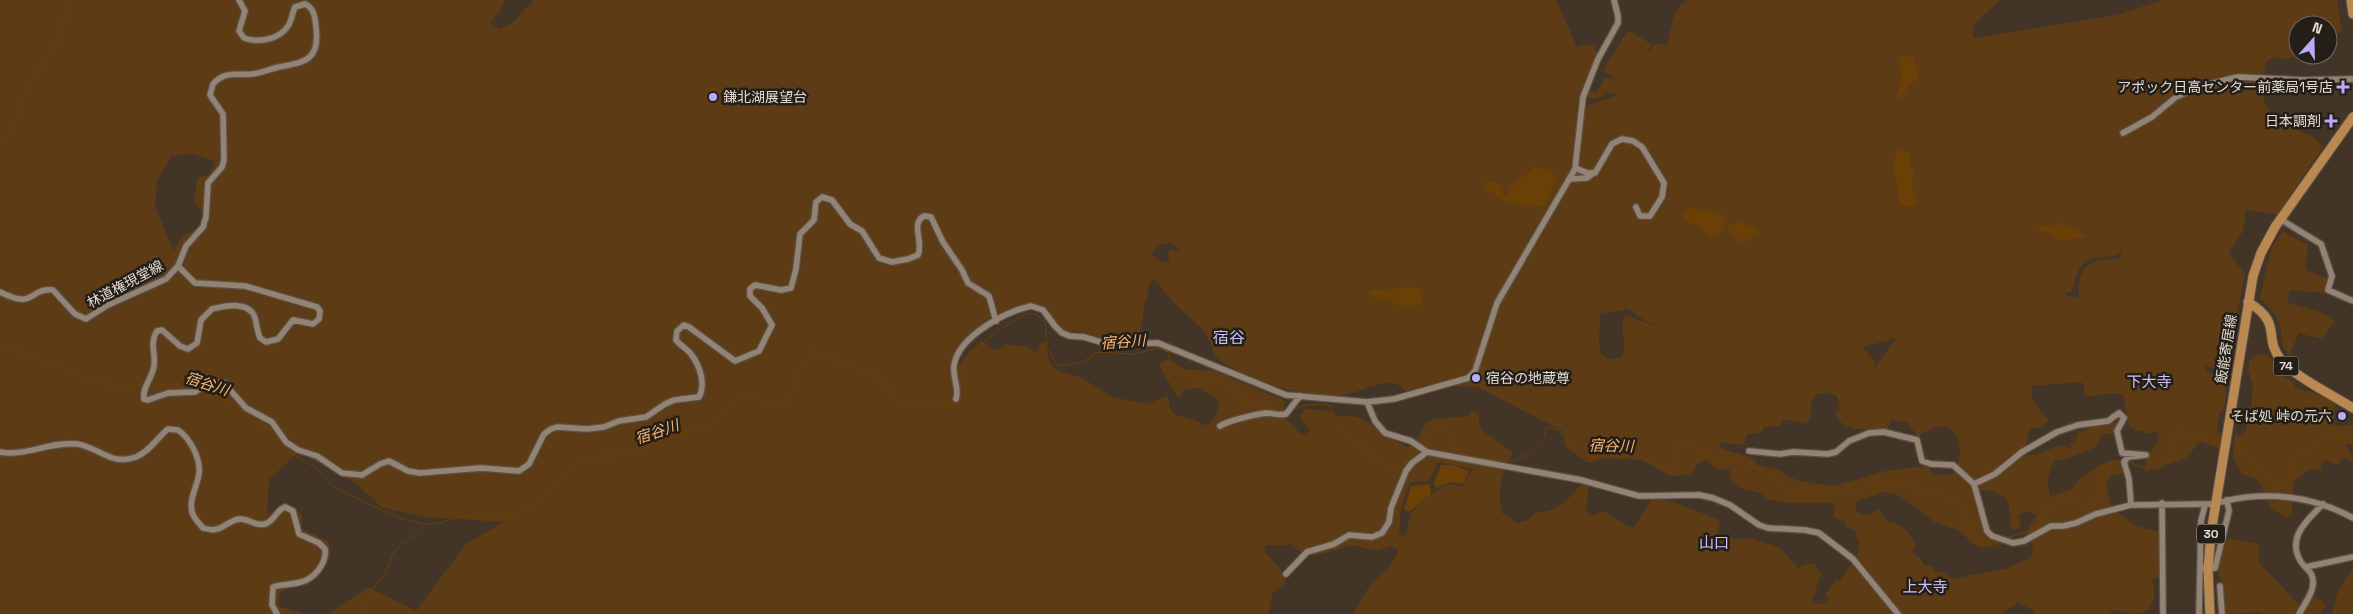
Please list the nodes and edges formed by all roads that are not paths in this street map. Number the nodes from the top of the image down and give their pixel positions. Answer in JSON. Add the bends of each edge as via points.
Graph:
{"nodes":[{"id":1,"x":239,"y":0,"type":"edge"},
{"id":2,"x":1614,"y":0,"type":"edge"},
{"id":3,"x":2351,"y":0,"type":"edge"},
{"id":4,"x":2353,"y":14,"type":"edge"},
{"id":5,"x":2353,"y":79,"type":"edge"},
{"id":6,"x":2353,"y":117,"type":"edge"},
{"id":7,"x":2123,"y":132,"type":"dead end"},
{"id":8,"x":1576,"y":168,"type":"junction"},
{"id":9,"x":1592,"y":174,"type":"junction"},
{"id":10,"x":1570,"y":179,"type":"junction"},
{"id":11,"x":1636,"y":208,"type":"dead end"},
{"id":12,"x":2280,"y":219,"type":"junction"},
{"id":13,"x":178,"y":266,"type":"junction"},
{"id":14,"x":0,"y":292,"type":"edge"},
{"id":15,"x":2353,"y":301,"type":"edge"},
{"id":16,"x":2248,"y":302,"type":"junction"},
{"id":17,"x":996,"y":321,"type":"junction"},
{"id":18,"x":1300,"y":396,"type":"junction"},
{"id":19,"x":956,"y":399,"type":"dead end"},
{"id":20,"x":1367,"y":402,"type":"junction"},
{"id":21,"x":2353,"y":408,"type":"edge"},
{"id":22,"x":1220,"y":426,"type":"dead end"},
{"id":23,"x":1749,"y":451,"type":"dead end"},
{"id":24,"x":0,"y":452,"type":"edge"},
{"id":25,"x":1427,"y":452,"type":"junction"},
{"id":26,"x":1974,"y":484,"type":"junction"},
{"id":27,"x":2162,"y":503,"type":"junction"},
{"id":28,"x":2322,"y":504,"type":"junction"},
{"id":29,"x":2131,"y":505,"type":"junction"},
{"id":30,"x":2353,"y":518,"type":"edge"},
{"id":31,"x":2353,"y":558,"type":"edge"},
{"id":32,"x":2306,"y":567,"type":"junction"},
{"id":33,"x":2204,"y":568,"type":"junction"},
{"id":34,"x":1286,"y":574,"type":"dead end"},
{"id":35,"x":2220,"y":586,"type":"dead end"},
{"id":36,"x":277,"y":614,"type":"edge"},
{"id":37,"x":1898,"y":614,"type":"edge"},
{"id":38,"x":2163,"y":614,"type":"edge"},
{"id":39,"x":2199,"y":614,"type":"edge"},
{"id":40,"x":2210,"y":614,"type":"edge"},
{"id":41,"x":2222,"y":614,"type":"edge"},
{"id":42,"x":2299,"y":614,"type":"edge"}],
"edges":[{"from":1,"to":13,"type":"street","name":"林道権現堂線","via":[[245,11],[239,31],[244,38],[258,41],[280,34],[290,24],[295,7],[305,4],[314,13],[317,45],[304,61],[254,74],[227,74],[213,84],[210,95],[219,105],[224,119],[223,162],[208,184],[203,227],[186,246]]},
{"from":2,"to":8,"type":"street","via":[[1618,23],[1585,90]]},
{"from":3,"to":4,"type":"main road"},
{"from":5,"to":7,"type":"street","via":[[2238,77],[2176,97],[2152,117]]},
{"from":6,"to":12,"type":"main road","name":"飯能寄居線","number":"30"},
{"from":8,"to":9,"type":"street"},
{"from":8,"to":10,"type":"street"},
{"from":9,"to":10,"type":"street","via":[[1587,178]]},
{"from":9,"to":11,"type":"street","via":[[1616,141],[1628,139],[1638,144],[1665,188],[1650,216],[1640,216]]},
{"from":10,"to":20,"type":"street","via":[[1497,303],[1475,371],[1468,378],[1407,396]]},
{"from":12,"to":15,"type":"street","via":[[2321,244],[2332,276],[2328,290]]},
{"from":12,"to":16,"type":"main road","name":"飯能寄居線","number":"30","via":[[2259,259]]},
{"from":13,"to":14,"type":"street","name":"林道権現堂線","via":[[162,282],[108,305],[86,319],[75,314],[54,290],[24,301]]},
{"from":13,"to":17,"type":"street","via":[[195,283],[245,286],[317,307],[319,319],[313,324],[293,320],[278,338],[266,342],[260,338],[255,316],[249,309],[237,306],[212,309],[201,320],[197,344],[188,349],[162,330],[156,331],[153,341],[155,363],[144,388],[144,400],[172,392],[190,394],[209,383],[224,383],[246,408],[272,422],[286,442],[317,456],[331,467],[355,475],[366,474],[389,461],[420,473],[482,468],[519,471],[529,464],[544,434],[552,429],[604,427],[646,417],[674,400],[699,397],[703,386],[696,363],[690,352],[676,340],[677,331],[684,326],[689,327],[735,361],[759,350],[772,325],[750,296],[750,289],[755,284],[781,290],[791,288],[800,234],[814,220],[816,202],[822,197],[832,200],[850,224],[862,231],[879,258],[886,262],[918,255],[921,247],[918,221],[924,216],[931,217],[968,283],[989,296]]},
{"from":16,"to":21,"type":"main road","number":"74","via":[[2268,318],[2275,350],[2286,366]]},
{"from":16,"to":33,"type":"main road","name":"飯能寄居線","number":"30"},
{"from":17,"to":18,"type":"street","via":[[1031,306],[1043,310],[1062,333],[1070,336],[1108,344],[1158,343],[1286,396]]},
{"from":17,"to":19,"type":"street","via":[[971,338],[956,358]]},
{"from":18,"to":20,"type":"street"},
{"from":18,"to":22,"type":"street","via":[[1286,414],[1260,414],[1228,420]]},
{"from":20,"to":25,"type":"street","via":[[1375,421],[1385,433],[1411,441]]},
{"from":23,"to":26,"type":"street","via":[[1828,454],[1869,433],[1884,432],[1917,440],[1922,461],[1953,465]]},
{"from":24,"to":36,"type":"street","via":[[76,444],[104,456],[128,459],[142,454],[168,429],[178,430],[190,443],[198,462],[192,512],[203,528],[220,529],[242,519],[266,524],[285,507],[293,511],[299,534],[325,548],[319,569],[306,580],[273,587],[272,605]]},
{"from":25,"to":34,"type":"street","via":[[1406,471],[1393,502],[1390,522],[1382,533],[1372,537],[1349,536],[1313,550],[1304,554]]},
{"from":25,"to":37,"type":"street","via":[[1581,480],[1639,496],[1699,495],[1714,498],[1768,528],[1819,533],[1853,559]]},
{"from":26,"to":29,"type":"street","via":[[1988,531],[2010,543],[2024,541],[2052,526],[2076,523]]},
{"from":26,"to":29,"type":"street","via":[[1995,474],[2022,452],[2057,432],[2108,421],[2119,413],[2124,418],[2117,432],[2122,453],[2146,455],[2128,457],[2124,462]]},
{"from":27,"to":29,"type":"street"},
{"from":27,"to":33,"type":"street","via":[[2208,504],[2201,521]]},
{"from":27,"to":38,"type":"street"},
{"from":28,"to":30,"type":"street"},
{"from":28,"to":32,"type":"street","via":[[2297,536],[2300,561]]},
{"from":28,"to":33,"type":"street","via":[[2254,496],[2224,501],[2229,511],[2217,566]]},
{"from":31,"to":32,"type":"street"},
{"from":32,"to":42,"type":"street","via":[[2312,574],[2313,587]]},
{"from":33,"to":39,"type":"street"},
{"from":33,"to":40,"type":"main road","name":"飯能寄居線","number":"30"},
{"from":35,"to":41,"type":"street"}]}
